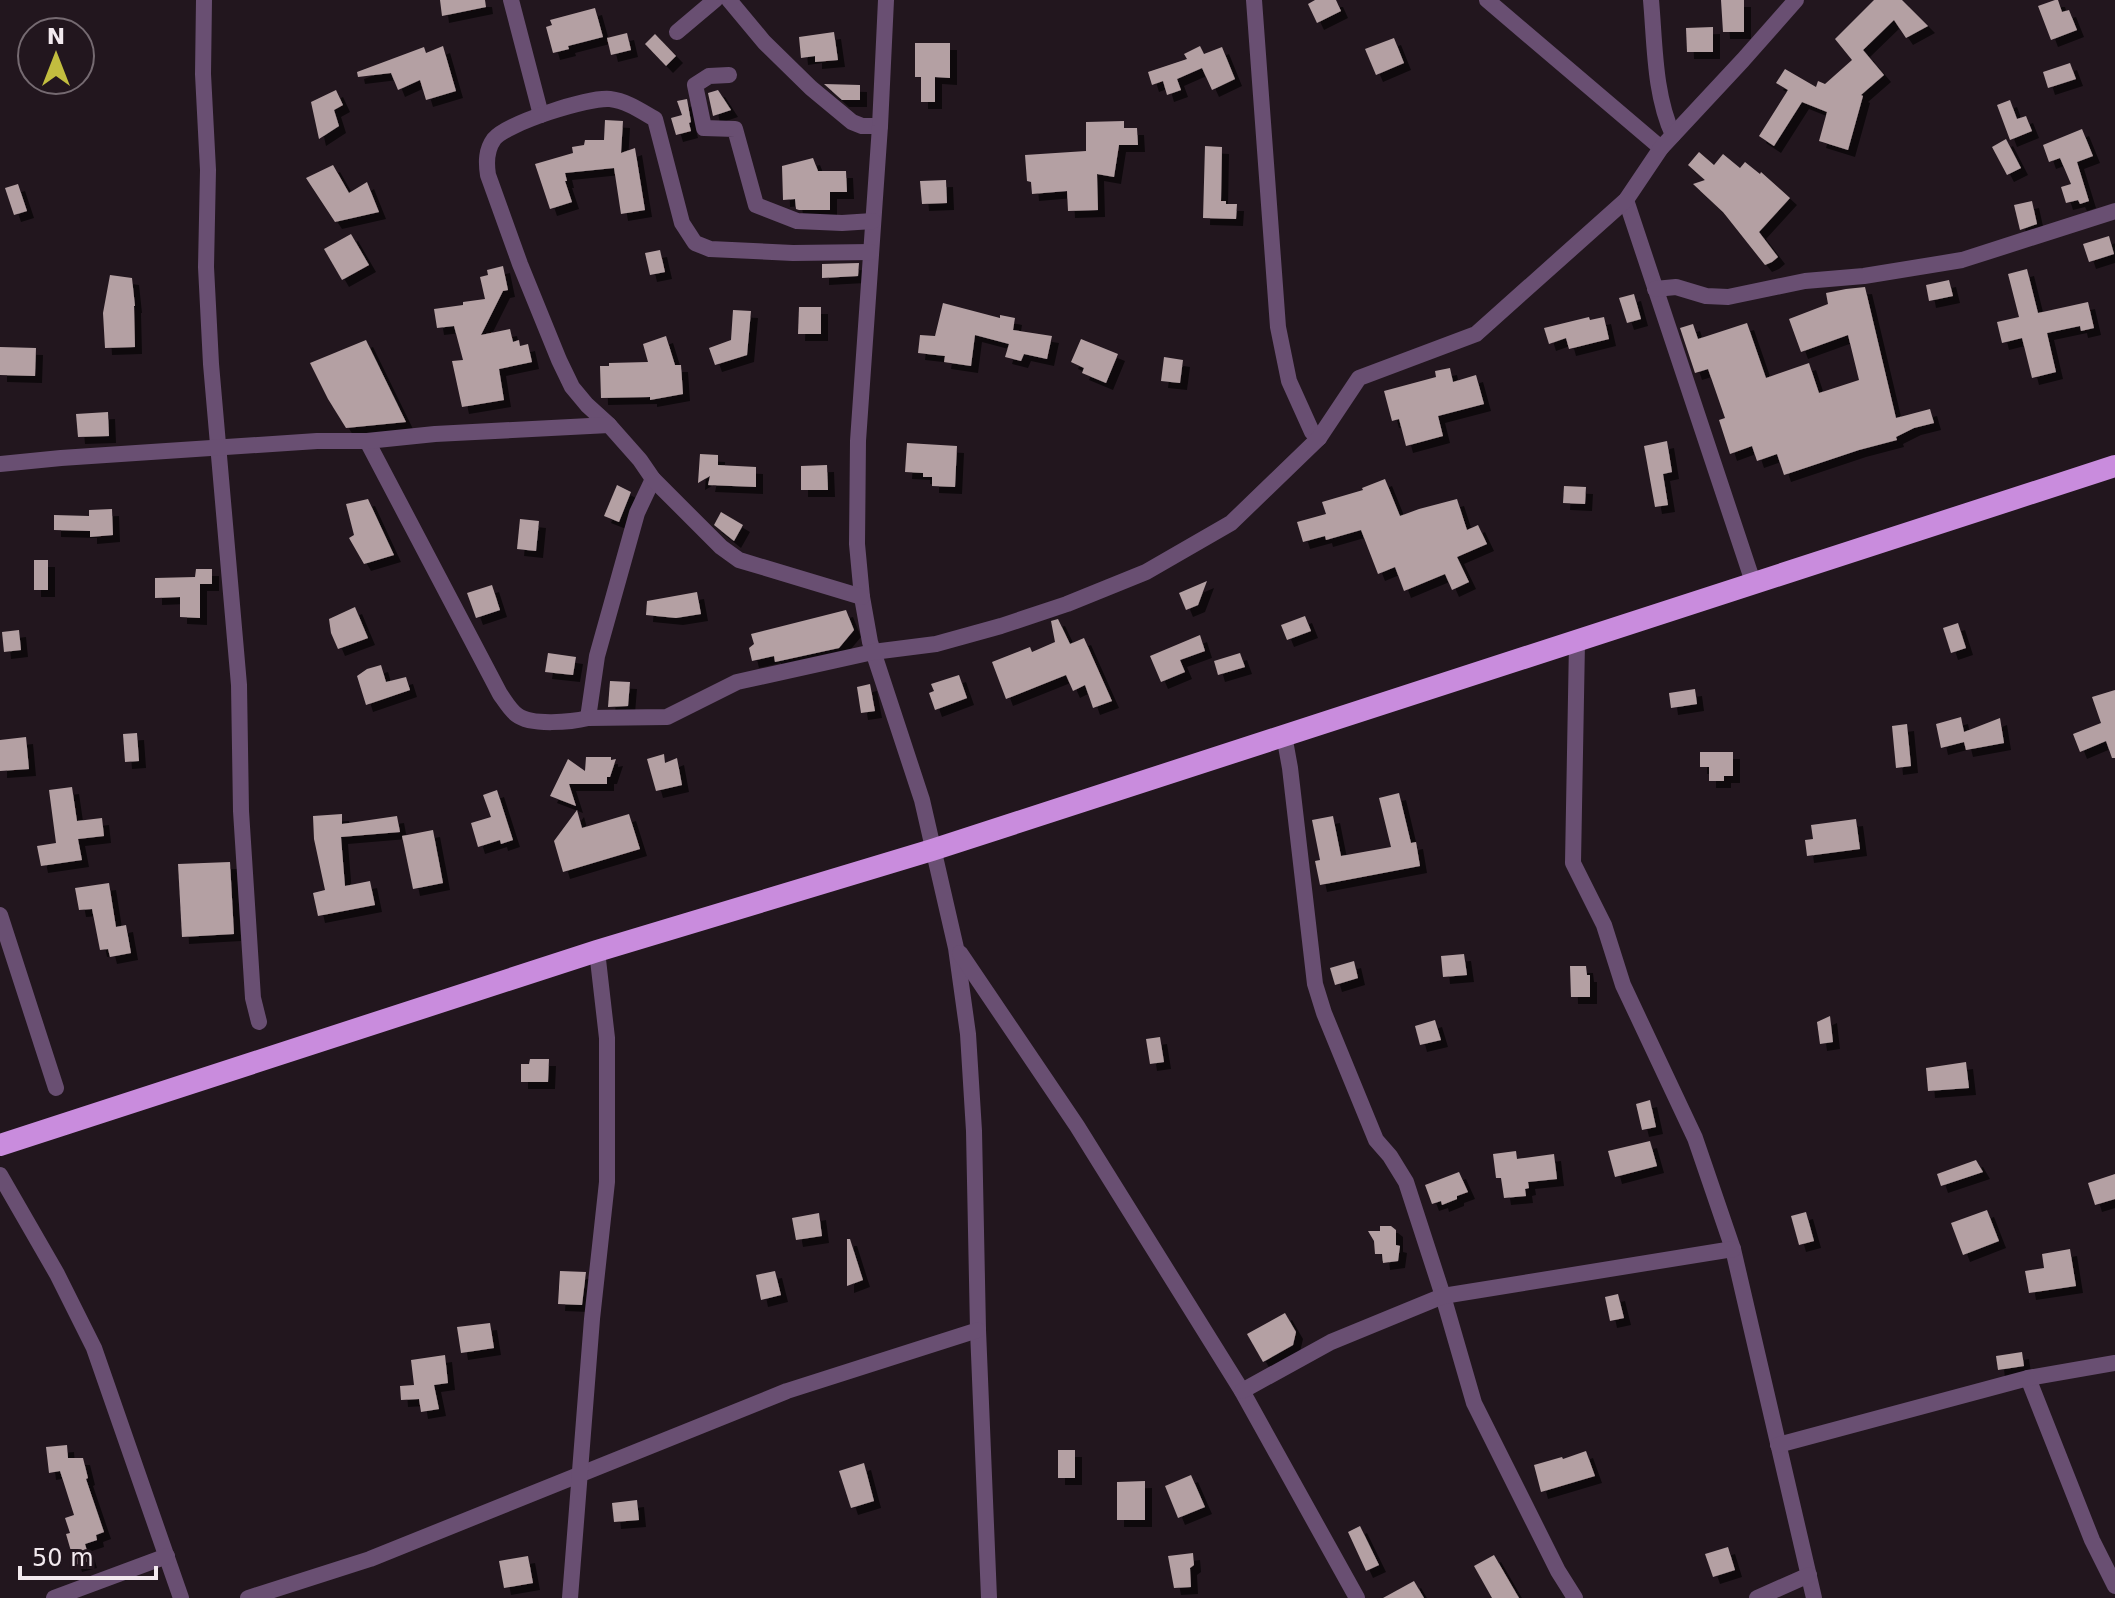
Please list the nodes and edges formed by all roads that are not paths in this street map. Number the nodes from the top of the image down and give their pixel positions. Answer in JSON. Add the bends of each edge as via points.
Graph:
{"nodes":[{"id":1,"x":204,"y":0,"type":"edge"},
{"id":2,"x":511,"y":0,"type":"edge"},
{"id":3,"x":715,"y":0,"type":"edge"},
{"id":4,"x":729,"y":0,"type":"edge"},
{"id":5,"x":886,"y":0,"type":"edge"},
{"id":6,"x":1254,"y":0,"type":"edge"},
{"id":7,"x":1487,"y":0,"type":"edge"},
{"id":8,"x":1651,"y":0,"type":"edge"},
{"id":9,"x":1796,"y":0,"type":"edge"},
{"id":10,"x":677,"y":32,"type":"dead end"},
{"id":11,"x":729,"y":75,"type":"dead end"},
{"id":12,"x":541,"y":115,"type":"junction"},
{"id":13,"x":880,"y":126,"type":"junction"},
{"id":14,"x":1673,"y":135,"type":"junction"},
{"id":15,"x":1661,"y":148,"type":"junction"},
{"id":16,"x":1626,"y":200,"type":"junction"},
{"id":17,"x":2115,"y":211,"type":"edge"},
{"id":18,"x":873,"y":221,"type":"junction"},
{"id":19,"x":871,"y":252,"type":"junction"},
{"id":20,"x":1655,"y":289,"type":"junction"},
{"id":21,"x":609,"y":425,"type":"junction"},
{"id":22,"x":1319,"y":438,"type":"junction"},
{"id":23,"x":367,"y":441,"type":"junction"},
{"id":24,"x":219,"y":448,"type":"junction"},
{"id":25,"x":0,"y":464,"type":"edge"},
{"id":26,"x":2115,"y":466,"type":"edge"},
{"id":27,"x":653,"y":479,"type":"junction"},
{"id":28,"x":1753,"y":582,"type":"junction"},
{"id":29,"x":862,"y":597,"type":"junction"},
{"id":30,"x":1577,"y":642,"type":"junction"},
{"id":31,"x":873,"y":652,"type":"junction"},
{"id":32,"x":588,"y":718,"type":"junction"},
{"id":33,"x":1284,"y":735,"type":"junction"},
{"id":34,"x":932,"y":850,"type":"junction"},
{"id":35,"x":0,"y":915,"type":"edge"},
{"id":36,"x":956,"y":948,"type":"junction"},
{"id":37,"x":597,"y":951,"type":"junction"},
{"id":38,"x":259,"y":1022,"type":"dead end"},
{"id":39,"x":56,"y":1088,"type":"dead end"},
{"id":40,"x":0,"y":1145,"type":"edge"},
{"id":41,"x":0,"y":1175,"type":"edge"},
{"id":42,"x":1733,"y":1249,"type":"junction"},
{"id":43,"x":1443,"y":1296,"type":"junction"},
{"id":44,"x":978,"y":1330,"type":"junction"},
{"id":45,"x":2115,"y":1363,"type":"edge"},
{"id":46,"x":2028,"y":1378,"type":"junction"},
{"id":47,"x":1242,"y":1391,"type":"junction"},
{"id":48,"x":1778,"y":1445,"type":"junction"},
{"id":49,"x":580,"y":1476,"type":"junction"},
{"id":50,"x":167,"y":1556,"type":"junction"},
{"id":51,"x":1809,"y":1575,"type":"junction"},
{"id":52,"x":2115,"y":1586,"type":"edge"},
{"id":53,"x":54,"y":1598,"type":"edge"},
{"id":54,"x":181,"y":1598,"type":"edge"},
{"id":55,"x":248,"y":1598,"type":"edge"},
{"id":56,"x":570,"y":1598,"type":"edge"},
{"id":57,"x":989,"y":1598,"type":"edge"},
{"id":58,"x":1357,"y":1598,"type":"edge"},
{"id":59,"x":1575,"y":1598,"type":"edge"},
{"id":60,"x":1757,"y":1598,"type":"edge"},
{"id":61,"x":1814,"y":1598,"type":"edge"}],
"edges":[{"from":1,"to":24,"type":"street","via":[[206,267]]},
{"from":2,"to":12,"type":"street"},
{"from":3,"to":10,"type":"street"},
{"from":4,"to":13,"type":"street","via":[[811,88],[852,122]]},
{"from":5,"to":13,"type":"street"},
{"from":6,"to":22,"type":"street","via":[[1278,327],[1297,403]]},
{"from":7,"to":15,"type":"street"},
{"from":8,"to":14,"type":"street","via":[[1660,93]]},
{"from":9,"to":14,"type":"street"},
{"from":11,"to":18,"type":"street","via":[[709,76],[695,85],[704,128],[735,129],[756,205],[797,221]]},
{"from":12,"to":19,"type":"street","via":[[609,99],[655,119],[682,223],[695,243],[710,249]]},
{"from":12,"to":21,"type":"street","via":[[495,137],[486,161],[488,175],[572,387]]},
{"from":13,"to":18,"type":"street"},
{"from":14,"to":15,"type":"street"},
{"from":15,"to":16,"type":"street"},
{"from":16,"to":20,"type":"street"},
{"from":16,"to":22,"type":"street","via":[[1476,334],[1359,378]]},
{"from":17,"to":20,"type":"street","via":[[1962,260],[1728,297],[1676,287]]},
{"from":18,"to":19,"type":"street"},
{"from":19,"to":29,"type":"street","via":[[858,441]]},
{"from":20,"to":28,"type":"street"},
{"from":21,"to":23,"type":"street"},
{"from":21,"to":27,"type":"street"},
{"from":22,"to":31,"type":"street","via":[[1231,523],[1146,572],[1001,626],[936,644]]},
{"from":23,"to":24,"type":"street"},
{"from":23,"to":32,"type":"street","via":[[500,694],[525,719]]},
{"from":24,"to":25,"type":"street"},
{"from":24,"to":38,"type":"street","via":[[239,685],[253,998]]},
{"from":26,"to":28,"type":"highway"},
{"from":27,"to":29,"type":"street","via":[[739,560]]},
{"from":27,"to":32,"type":"street","via":[[637,513],[597,656]]},
{"from":28,"to":30,"type":"highway"},
{"from":29,"to":31,"type":"street"},
{"from":30,"to":33,"type":"highway"},
{"from":30,"to":42,"type":"street","via":[[1573,863],[1695,1138]]},
{"from":31,"to":32,"type":"street","via":[[737,682],[667,717]]},
{"from":31,"to":34,"type":"street","via":[[916,779]]},
{"from":33,"to":34,"type":"highway"},
{"from":33,"to":43,"type":"street","via":[[1318,994],[1376,1140],[1406,1182]]},
{"from":34,"to":36,"type":"street"},
{"from":34,"to":37,"type":"highway"},
{"from":35,"to":39,"type":"street"},
{"from":36,"to":44,"type":"street","via":[[974,1131]]},
{"from":36,"to":47,"type":"street","via":[[1077,1126]]},
{"from":37,"to":40,"type":"highway"},
{"from":37,"to":49,"type":"street","via":[[607,1038],[607,1182]]},
{"from":41,"to":50,"type":"street","via":[[94,1348]]},
{"from":42,"to":43,"type":"street"},
{"from":42,"to":48,"type":"street"},
{"from":43,"to":47,"type":"street","via":[[1331,1342]]},
{"from":43,"to":59,"type":"street","via":[[1474,1403]]},
{"from":44,"to":49,"type":"street","via":[[787,1391]]},
{"from":44,"to":57,"type":"street"},
{"from":45,"to":46,"type":"street"},
{"from":46,"to":48,"type":"street"},
{"from":46,"to":52,"type":"street"},
{"from":47,"to":58,"type":"street"},
{"from":48,"to":51,"type":"street"},
{"from":49,"to":55,"type":"street","via":[[370,1559]]},
{"from":49,"to":56,"type":"street"},
{"from":50,"to":53,"type":"street"},
{"from":50,"to":54,"type":"street"},
{"from":51,"to":60,"type":"street"},
{"from":51,"to":61,"type":"street"}]}
